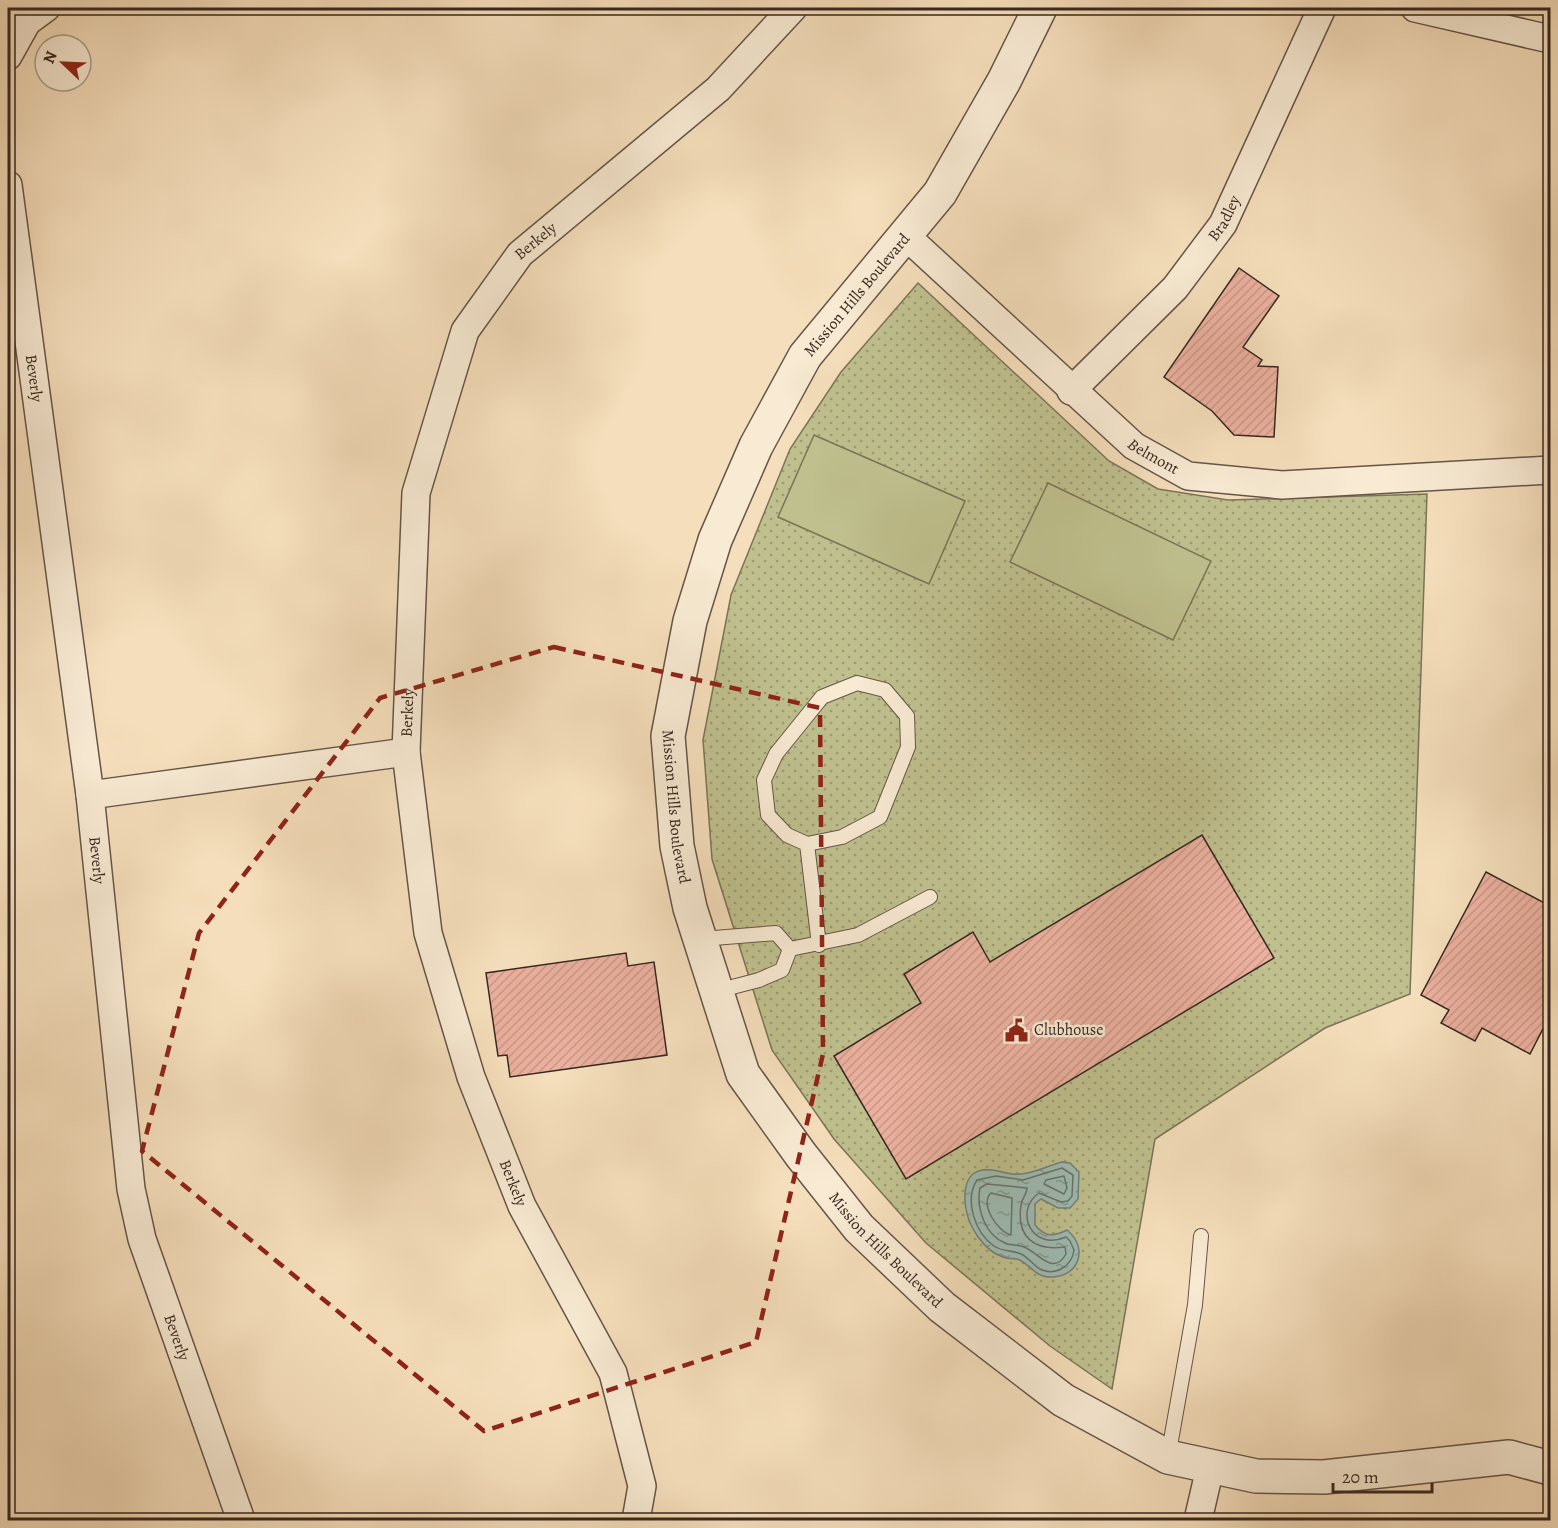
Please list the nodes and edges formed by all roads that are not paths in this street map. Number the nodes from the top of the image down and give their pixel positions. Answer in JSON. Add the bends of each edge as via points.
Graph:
{"nodes":[{"id":1,"x":46,"y":8,"type":"edge"},
{"id":2,"x":793,"y":8,"type":"edge"},
{"id":3,"x":1041,"y":8,"type":"edge"},
{"id":4,"x":1322,"y":8,"type":"edge"},
{"id":5,"x":1416,"y":8,"type":"edge"},
{"id":6,"x":1551,"y":39,"type":"edge"},
{"id":7,"x":8,"y":56,"type":"edge"},
{"id":8,"x":8,"y":185,"type":"edge"},
{"id":9,"x":906,"y":236,"type":"junction"},
{"id":10,"x":1071,"y":391,"type":"junction"},
{"id":11,"x":1551,"y":470,"type":"edge"},
{"id":12,"x":406,"y":752,"type":"junction"},
{"id":13,"x":90,"y":795,"type":"junction"},
{"id":14,"x":807,"y":844,"type":"junction"},
{"id":15,"x":930,"y":897,"type":"dead end"},
{"id":16,"x":701,"y":939,"type":"junction"},
{"id":17,"x":819,"y":945,"type":"junction"},
{"id":18,"x":790,"y":949,"type":"junction"},
{"id":19,"x":715,"y":992,"type":"junction"},
{"id":20,"x":1201,"y":1236,"type":"dead end"},
{"id":21,"x":1168,"y":1457,"type":"junction"},
{"id":22,"x":1210,"y":1468,"type":"junction"},
{"id":23,"x":1551,"y":1468,"type":"edge"},
{"id":24,"x":241,"y":1521,"type":"edge"},
{"id":25,"x":636,"y":1521,"type":"edge"},
{"id":26,"x":1198,"y":1521,"type":"edge"}],
"edges":[{"from":1,"to":7,"type":"street","via":[[27,22]]},
{"from":2,"to":12,"type":"street","name":"Berkely","via":[[718,89],[520,254],[465,331],[416,493]]},
{"from":3,"to":9,"type":"street","name":"Mission Hills Boulevard","via":[[940,193]]},
{"from":4,"to":10,"type":"street","name":"Bradley","via":[[1223,224],[1174,288]]},
{"from":5,"to":6,"type":"street"},
{"from":8,"to":13,"type":"street","name":"Beverly"},
{"from":9,"to":10,"type":"street","name":"Belmont"},
{"from":9,"to":16,"type":"street","name":"Mission Hills Boulevard","via":[[805,356],[756,446],[715,540],[690,621],[668,736],[677,846]]},
{"from":10,"to":11,"type":"street","name":"Belmont","via":[[1134,447],[1188,476],[1282,485]]},
{"from":12,"to":13,"type":"street"},
{"from":12,"to":25,"type":"street","name":"Berkely","via":[[428,933],[471,1077],[522,1206],[613,1373],[642,1486]]},
{"from":13,"to":24,"type":"street","name":"Beverly","via":[[131,1189],[142,1239]]},
{"from":14,"to":14,"type":"lane","via":[[842,837],[880,817],[908,747],[907,716],[885,690],[857,682],[822,697],[776,754],[764,780],[768,815],[787,835]]},
{"from":14,"to":17,"type":"lane"},
{"from":15,"to":17,"type":"lane","via":[[858,935]]},
{"from":16,"to":18,"type":"lane","via":[[776,933]]},
{"from":16,"to":19,"type":"street","name":"Mission Hills Boulevard"},
{"from":17,"to":18,"type":"lane"},
{"from":18,"to":19,"type":"lane","via":[[782,970]]},
{"from":19,"to":21,"type":"street","name":"Mission Hills Boulevard","via":[[743,1074],[859,1228],[942,1307],[1063,1400]]},
{"from":20,"to":21,"type":"lane","via":[[1195,1305]]},
{"from":21,"to":22,"type":"street","name":"Mission Hills Boulevard"},
{"from":22,"to":23,"type":"street","name":"Mission Hills Boulevard","via":[[1256,1476],[1324,1477],[1509,1457]]},
{"from":22,"to":26,"type":"street"}]}
